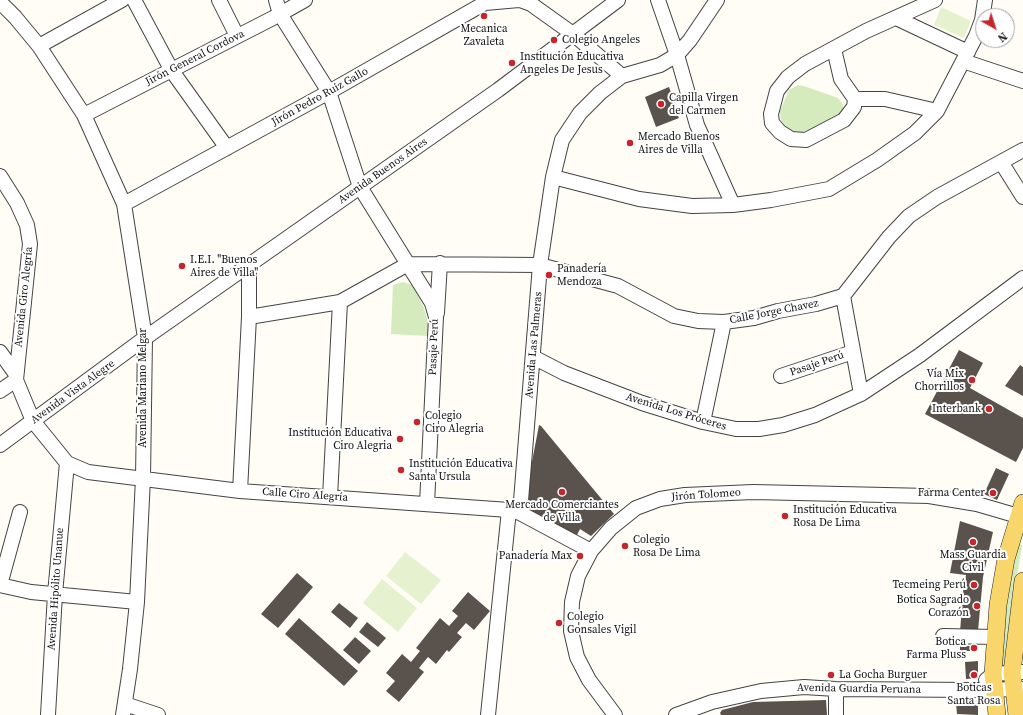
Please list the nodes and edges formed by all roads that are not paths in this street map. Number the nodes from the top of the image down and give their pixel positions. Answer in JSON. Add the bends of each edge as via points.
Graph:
{"nodes":[{"id":1,"x":122,"y":0,"type":"edge"},
{"id":2,"x":134,"y":0,"type":"edge"},
{"id":3,"x":219,"y":0,"type":"edge"},
{"id":4,"x":276,"y":0,"type":"edge"},
{"id":5,"x":305,"y":0,"type":"edge"},
{"id":6,"x":618,"y":0,"type":"edge"},
{"id":7,"x":658,"y":0,"type":"edge"},
{"id":8,"x":717,"y":0,"type":"edge"},
{"id":9,"x":935,"y":0,"type":"edge"},
{"id":10,"x":986,"y":0,"type":"edge"},
{"id":11,"x":525,"y":1,"type":"edge"},
{"id":12,"x":0,"y":2,"type":"edge"},
{"id":13,"x":484,"y":2,"type":"edge"},
{"id":14,"x":280,"y":14,"type":"junction"},
{"id":15,"x":896,"y":18,"type":"junction"},
{"id":16,"x":573,"y":34,"type":"junction"},
{"id":17,"x":238,"y":36,"type":"junction"},
{"id":18,"x":39,"y":46,"type":"junction"},
{"id":19,"x":834,"y":49,"type":"junction"},
{"id":20,"x":677,"y":55,"type":"junction"},
{"id":21,"x":965,"y":56,"type":"junction"},
{"id":22,"x":172,"y":71,"type":"junction"},
{"id":23,"x":622,"y":76,"type":"junction"},
{"id":24,"x":1023,"y":81,"type":"edge"},
{"id":25,"x":329,"y":92,"type":"junction"},
{"id":26,"x":855,"y":99,"type":"junction"},
{"id":27,"x":936,"y":111,"type":"junction"},
{"id":28,"x":84,"y":115,"type":"junction"},
{"id":29,"x":227,"y":148,"type":"junction"},
{"id":30,"x":1023,"y":150,"type":"edge"},
{"id":31,"x":1001,"y":162,"type":"junction"},
{"id":32,"x":0,"y":176,"type":"edge"},
{"id":33,"x":553,"y":177,"type":"junction"},
{"id":34,"x":360,"y":187,"type":"junction"},
{"id":35,"x":1023,"y":197,"type":"edge"},
{"id":36,"x":124,"y":204,"type":"junction"},
{"id":37,"x":733,"y":205,"type":"junction"},
{"id":38,"x":440,"y":263,"type":"junction"},
{"id":39,"x":408,"y":264,"type":"junction"},
{"id":40,"x":248,"y":265,"type":"junction"},
{"id":41,"x":540,"y":265,"type":"junction"},
{"id":42,"x":1023,"y":278,"type":"edge"},
{"id":43,"x":843,"y":296,"type":"junction"},
{"id":44,"x":340,"y":302,"type":"junction"},
{"id":45,"x":249,"y":317,"type":"junction"},
{"id":46,"x":436,"y":317,"type":"junction"},
{"id":47,"x":724,"y":322,"type":"junction"},
{"id":48,"x":145,"y":338,"type":"junction"},
{"id":49,"x":0,"y":352,"type":"edge"},
{"id":50,"x":853,"y":352,"type":"junction"},
{"id":51,"x":533,"y":356,"type":"junction"},
{"id":52,"x":15,"y":376,"type":"junction"},
{"id":53,"x":781,"y":376,"type":"dead end"},
{"id":54,"x":0,"y":391,"type":"edge"},
{"id":55,"x":861,"y":394,"type":"junction"},
{"id":56,"x":33,"y":421,"type":"junction"},
{"id":57,"x":703,"y":422,"type":"junction"},
{"id":58,"x":0,"y":445,"type":"edge"},
{"id":59,"x":66,"y":463,"type":"junction"},
{"id":60,"x":143,"y":478,"type":"junction"},
{"id":61,"x":240,"y":491,"type":"junction"},
{"id":62,"x":330,"y":497,"type":"junction"},
{"id":63,"x":427,"y":504,"type":"junction"},
{"id":64,"x":1021,"y":509,"type":"edge"},
{"id":65,"x":514,"y":511,"type":"junction"},
{"id":66,"x":20,"y":512,"type":"dead end"},
{"id":67,"x":591,"y":550,"type":"junction"},
{"id":68,"x":1023,"y":581,"type":"edge"},
{"id":69,"x":0,"y":585,"type":"edge"},
{"id":70,"x":55,"y":594,"type":"junction"},
{"id":71,"x":137,"y":602,"type":"junction"},
{"id":72,"x":943,"y":636,"type":"dead end"},
{"id":73,"x":995,"y":637,"type":"junction"},
{"id":74,"x":1018,"y":672,"type":"edge"},
{"id":75,"x":994,"y":682,"type":"junction"},
{"id":76,"x":836,"y":689,"type":"junction"},
{"id":77,"x":1018,"y":689,"type":"edge"},
{"id":78,"x":124,"y":709,"type":"edge"},
{"id":79,"x":48,"y":715,"type":"edge"},
{"id":80,"x":158,"y":715,"type":"edge"},
{"id":81,"x":488,"y":715,"type":"edge"},
{"id":82,"x":614,"y":715,"type":"edge"},
{"id":83,"x":676,"y":715,"type":"edge"},
{"id":84,"x":836,"y":715,"type":"edge"},
{"id":85,"x":997,"y":715,"type":"edge"},
{"id":86,"x":1017,"y":715,"type":"edge"}],
"edges":[{"from":1,"to":18,"type":"street"},
{"from":2,"to":22,"type":"street"},
{"from":3,"to":17,"type":"street"},
{"from":4,"to":14,"type":"street","name":"Pasaje Perú"},
{"from":5,"to":14,"type":"street","name":"Jirón General Cordova"},
{"from":6,"to":16,"type":"street","name":"Avenida Buenos Aires"},
{"from":7,"to":20,"type":"street"},
{"from":8,"to":20,"type":"street","name":"Avenida Las Palmeras"},
{"from":9,"to":15,"type":"street"},
{"from":10,"to":21,"type":"street","via":[[982,20]]},
{"from":11,"to":13,"type":"street","name":"Jirón Pedro Ruiz Gallo"},
{"from":11,"to":16,"type":"street","name":"Jirón Pedro Ruiz Gallo"},
{"from":12,"to":18,"type":"street","name":"Avenida Mariano Melgar"},
{"from":13,"to":25,"type":"street","name":"Jirón Pedro Ruiz Gallo"},
{"from":14,"to":17,"type":"street","name":"Jirón General Cordova"},
{"from":14,"to":25,"type":"street","name":"Pasaje Perú"},
{"from":15,"to":19,"type":"street"},
{"from":15,"to":21,"type":"street"},
{"from":16,"to":23,"type":"street","name":"Jirón Pedro Ruiz Gallo"},
{"from":16,"to":34,"type":"street","name":"Avenida Buenos Aires"},
{"from":17,"to":22,"type":"street","name":"Jirón General Cordova"},
{"from":18,"to":28,"type":"street","name":"Avenida Mariano Melgar"},
{"from":19,"to":26,"type":"street","via":[[841,79]]},
{"from":19,"to":26,"type":"street","via":[[788,76],[778,91],[771,114],[772,123],[791,139],[806,140],[844,120],[854,107]]},
{"from":20,"to":23,"type":"street","name":"Avenida Las Palmeras","via":[[660,65]]},
{"from":20,"to":37,"type":"street","via":[[697,125]]},
{"from":21,"to":24,"type":"street"},
{"from":21,"to":27,"type":"street"},
{"from":22,"to":28,"type":"street","name":"Jirón General Cordova"},
{"from":22,"to":29,"type":"street"},
{"from":23,"to":33,"type":"street","name":"Avenida Las Palmeras","via":[[600,92],[580,113],[562,140]]},
{"from":25,"to":29,"type":"street","name":"Jirón Pedro Ruiz Gallo"},
{"from":25,"to":34,"type":"street","name":"Pasaje Perú"},
{"from":26,"to":27,"type":"street","via":[[885,99]]},
{"from":27,"to":37,"type":"street","via":[[914,133],[877,160],[829,189]]},
{"from":28,"to":36,"type":"street","name":"Avenida Mariano Melgar"},
{"from":29,"to":36,"type":"street","name":"Jirón Pedro Ruiz Gallo"},
{"from":30,"to":31,"type":"street"},
{"from":31,"to":35,"type":"street"},
{"from":31,"to":43,"type":"street","via":[[937,197],[909,216],[888,237]]},
{"from":32,"to":52,"type":"street","name":"Avenida Giro Alegría","via":[[25,219],[30,244]]},
{"from":33,"to":37,"type":"street","via":[[639,200],[692,206]]},
{"from":33,"to":41,"type":"street","name":"Avenida Las Palmeras"},
{"from":34,"to":39,"type":"street","name":"Pasaje Perú"},
{"from":34,"to":40,"type":"street","name":"Avenida Buenos Aires"},
{"from":36,"to":48,"type":"street","name":"Avenida Mariano Melgar"},
{"from":38,"to":39,"type":"street","name":"Calle Jorge Chavez"},
{"from":38,"to":41,"type":"street","name":"Calle Jorge Chavez"},
{"from":38,"to":46,"type":"street"},
{"from":39,"to":44,"type":"street"},
{"from":39,"to":46,"type":"street","name":"Pasaje Perú","via":[[432,303]]},
{"from":40,"to":45,"type":"street"},
{"from":40,"to":48,"type":"street","name":"Avenida Buenos Aires"},
{"from":41,"to":47,"type":"street","name":"Calle Jorge Chavez","via":[[618,286],[674,316],[698,321]]},
{"from":41,"to":51,"type":"street","name":"Avenida Las Palmeras"},
{"from":42,"to":55,"type":"street","name":"Avenida Los Próceres","via":[[920,355]]},
{"from":43,"to":47,"type":"street","name":"Calle Jorge Chavez","via":[[754,318]]},
{"from":43,"to":50,"type":"street"},
{"from":44,"to":45,"type":"street"},
{"from":44,"to":62,"type":"street"},
{"from":45,"to":61,"type":"street"},
{"from":46,"to":63,"type":"street","name":"Pasaje Perú"},
{"from":47,"to":57,"type":"street"},
{"from":48,"to":56,"type":"street","name":"Avenida Vista Alegre"},
{"from":48,"to":60,"type":"street","name":"Avenida Mariano Melgar"},
{"from":49,"to":52,"type":"street"},
{"from":50,"to":53,"type":"street","name":"Pasaje Perú"},
{"from":50,"to":55,"type":"street"},
{"from":51,"to":57,"type":"street","name":"Avenida Los Próceres","via":[[564,373],[635,401]]},
{"from":51,"to":65,"type":"street","name":"Avenida Las Palmeras"},
{"from":52,"to":54,"type":"street"},
{"from":52,"to":56,"type":"street","name":"Avenida Giro Alegría"},
{"from":55,"to":57,"type":"street","name":"Avenida Los Próceres","via":[[815,415],[759,429],[736,429]]},
{"from":56,"to":58,"type":"street","name":"Avenida Vista Alegre"},
{"from":56,"to":59,"type":"street","name":"Calle Ciro Alegría"},
{"from":59,"to":60,"type":"street","name":"Calle Ciro Alegría","via":[[88,472]]},
{"from":59,"to":70,"type":"street","name":"Avenida Hipólito Unanue"},
{"from":60,"to":61,"type":"street","name":"Calle Ciro Alegría"},
{"from":60,"to":71,"type":"street","name":"Avenida Mariano Melgar"},
{"from":61,"to":62,"type":"street","name":"Calle Ciro Alegría"},
{"from":62,"to":63,"type":"street","name":"Calle Ciro Alegría"},
{"from":63,"to":65,"type":"street","name":"Calle Ciro Alegría"},
{"from":64,"to":67,"type":"street","name":"Jirón Tolomeo","via":[[929,496],[753,492],[685,495],[660,499],[636,508],[611,528]]},
{"from":64,"to":73,"type":"main road","via":[[1006,559]]},
{"from":65,"to":67,"type":"street","name":"Calle Ciro Alegría"},
{"from":65,"to":81,"type":"street","name":"Avenida Las Palmeras"},
{"from":66,"to":69,"type":"street"},
{"from":67,"to":82,"type":"street","name":"Jirón Tolomeo","via":[[578,576],[573,595],[572,631],[577,657],[589,680]]},
{"from":68,"to":74,"type":"main road"},
{"from":69,"to":70,"type":"street"},
{"from":70,"to":71,"type":"street"},
{"from":70,"to":79,"type":"street","name":"Avenida Hipólito Unanue"},
{"from":71,"to":78,"type":"street","name":"Avenida Mariano Melgar"},
{"from":72,"to":73,"type":"street"},
{"from":73,"to":75,"type":"main road"},
{"from":74,"to":75,"type":"street"},
{"from":74,"to":77,"type":"main road"},
{"from":75,"to":76,"type":"street","name":"Avenida Guardia Peruana","via":[[974,690]]},
{"from":75,"to":77,"type":"street"},
{"from":75,"to":85,"type":"main road"},
{"from":76,"to":83,"type":"street","name":"Avenida Guardia Peruana","via":[[804,687],[761,691],[712,702]]},
{"from":76,"to":84,"type":"street"},
{"from":77,"to":86,"type":"main road"},
{"from":78,"to":80,"type":"street"}]}
